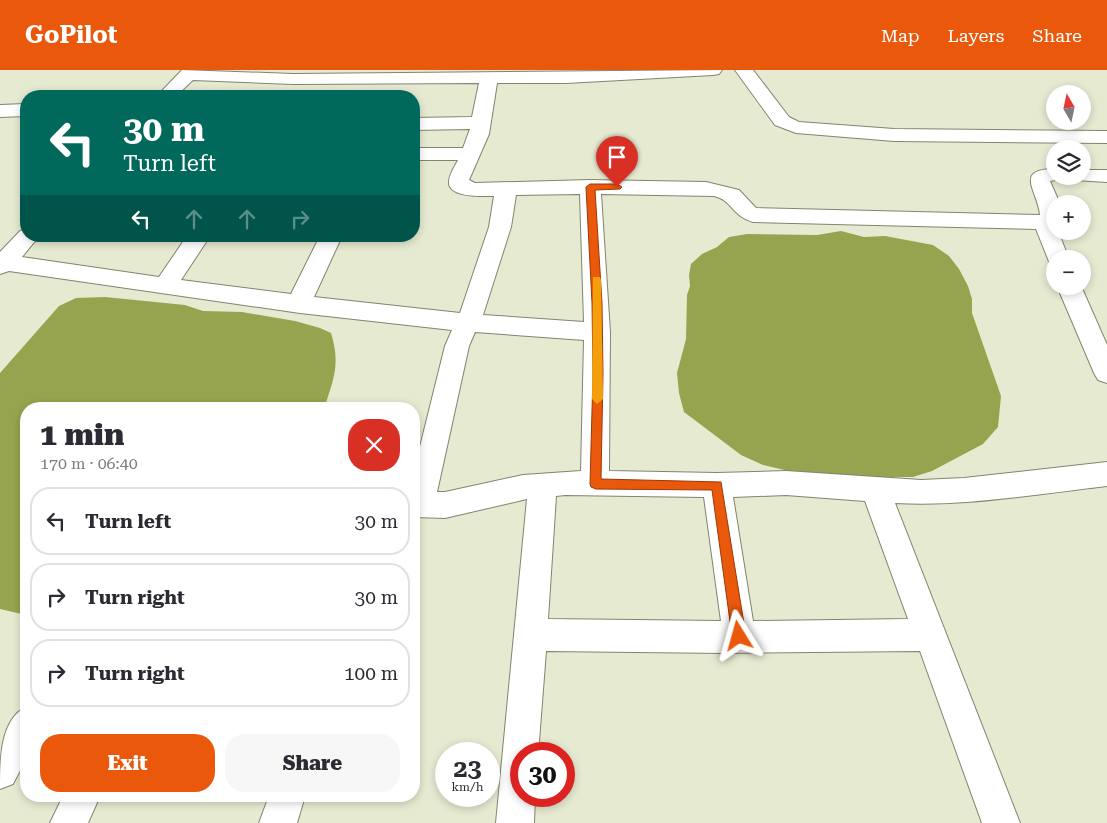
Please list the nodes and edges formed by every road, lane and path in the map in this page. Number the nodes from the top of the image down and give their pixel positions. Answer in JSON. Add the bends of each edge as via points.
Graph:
{"nodes":[{"id":1,"x":713,"y":70,"type":"edge"},
{"id":2,"x":191,"y":72,"type":"edge"},
{"id":3,"x":398,"y":74,"type":"edge"},
{"id":4,"x":747,"y":74,"type":"edge"},
{"id":5,"x":489,"y":77,"type":"junction"},
{"id":6,"x":172,"y":90,"type":"edge"},
{"id":7,"x":0,"y":110,"type":"edge"},
{"id":8,"x":20,"y":110,"type":"edge"},
{"id":9,"x":482,"y":122,"type":"junction"},
{"id":10,"x":420,"y":124,"type":"edge"},
{"id":11,"x":1107,"y":137,"type":"edge"},
{"id":12,"x":420,"y":154,"type":"edge"},
{"id":13,"x":470,"y":154,"type":"junction"},
{"id":14,"x":1046,"y":176,"type":"edge"},
{"id":15,"x":1091,"y":176,"type":"edge"},
{"id":16,"x":1107,"y":176,"type":"edge"},
{"id":17,"x":590,"y":187,"type":"junction"},
{"id":18,"x":506,"y":189,"type":"junction"},
{"id":19,"x":1046,"y":197,"type":"edge"},
{"id":20,"x":1046,"y":222,"type":"edge"},
{"id":21,"x":22,"y":242,"type":"edge"},
{"id":22,"x":195,"y":242,"type":"edge"},
{"id":23,"x":327,"y":242,"type":"edge"},
{"id":24,"x":2,"y":264,"type":"edge"},
{"id":25,"x":165,"y":285,"type":"junction"},
{"id":26,"x":1073,"y":295,"type":"edge"},
{"id":27,"x":299,"y":303,"type":"junction"},
{"id":28,"x":466,"y":323,"type":"junction"},
{"id":29,"x":598,"y":332,"type":"junction"},
{"id":30,"x":1107,"y":373,"type":"edge"},
{"id":31,"x":1107,"y":474,"type":"edge"},
{"id":32,"x":543,"y":484,"type":"junction"},
{"id":33,"x":596,"y":484,"type":"junction"},
{"id":34,"x":717,"y":485,"type":"junction"},
{"id":35,"x":875,"y":488,"type":"junction"},
{"id":36,"x":420,"y":493,"type":"edge"},
{"id":37,"x":420,"y":505,"type":"edge"},
{"id":38,"x":531,"y":634,"type":"junction"},
{"id":39,"x":931,"y":635,"type":"junction"},
{"id":40,"x":739,"y":636,"type":"junction"},
{"id":41,"x":20,"y":735,"type":"edge"},
{"id":42,"x":0,"y":771,"type":"edge"},
{"id":43,"x":79,"y":802,"type":"edge"},
{"id":44,"x":285,"y":802,"type":"edge"},
{"id":45,"x":68,"y":823,"type":"edge"},
{"id":46,"x":278,"y":823,"type":"edge"},
{"id":47,"x":515,"y":823,"type":"edge"},
{"id":48,"x":1001,"y":823,"type":"edge"}],
"edges":[{"from":1,"to":5,"type":"street","via":[[608,77]]},
{"from":2,"to":3,"type":"street","via":[[292,79]]},
{"from":2,"to":6,"type":"street"},
{"from":3,"to":5,"type":"street"},
{"from":4,"to":11,"type":"street","via":[[782,121],[802,128],[884,135]]},
{"from":5,"to":9,"type":"street"},
{"from":7,"to":8,"type":"street"},
{"from":9,"to":10,"type":"street"},
{"from":9,"to":13,"type":"street"},
{"from":12,"to":13,"type":"street"},
{"from":13,"to":18,"type":"street","via":[[459,185],[473,190]]},
{"from":14,"to":19,"type":"street","via":[[1040,179]]},
{"from":15,"to":16,"type":"street"},
{"from":17,"to":18,"type":"street"},
{"from":17,"to":20,"type":"street","via":[[721,191],[730,193],[741,208],[753,215]]},
{"from":17,"to":29,"type":"street"},
{"from":18,"to":28,"type":"street","via":[[500,227],[476,303]]},
{"from":21,"to":24,"type":"street"},
{"from":22,"to":25,"type":"street"},
{"from":23,"to":27,"type":"street"},
{"from":24,"to":25,"type":"street"},
{"from":25,"to":27,"type":"street"},
{"from":26,"to":30,"type":"street"},
{"from":27,"to":28,"type":"street"},
{"from":28,"to":29,"type":"street"},
{"from":28,"to":36,"type":"street","via":[[457,346]]},
{"from":29,"to":33,"type":"street"},
{"from":31,"to":35,"type":"street","via":[[964,490],[922,492]]},
{"from":32,"to":33,"type":"street"},
{"from":32,"to":37,"type":"street","via":[[445,505]]},
{"from":32,"to":38,"type":"street"},
{"from":33,"to":34,"type":"street"},
{"from":34,"to":35,"type":"street","via":[[786,483]]},
{"from":34,"to":40,"type":"street"},
{"from":35,"to":39,"type":"street"},
{"from":38,"to":40,"type":"street"},
{"from":38,"to":47,"type":"street"},
{"from":39,"to":40,"type":"street"},
{"from":39,"to":48,"type":"street"},
{"from":41,"to":42,"type":"street"},
{"from":43,"to":45,"type":"street"},
{"from":44,"to":46,"type":"street"}]}
